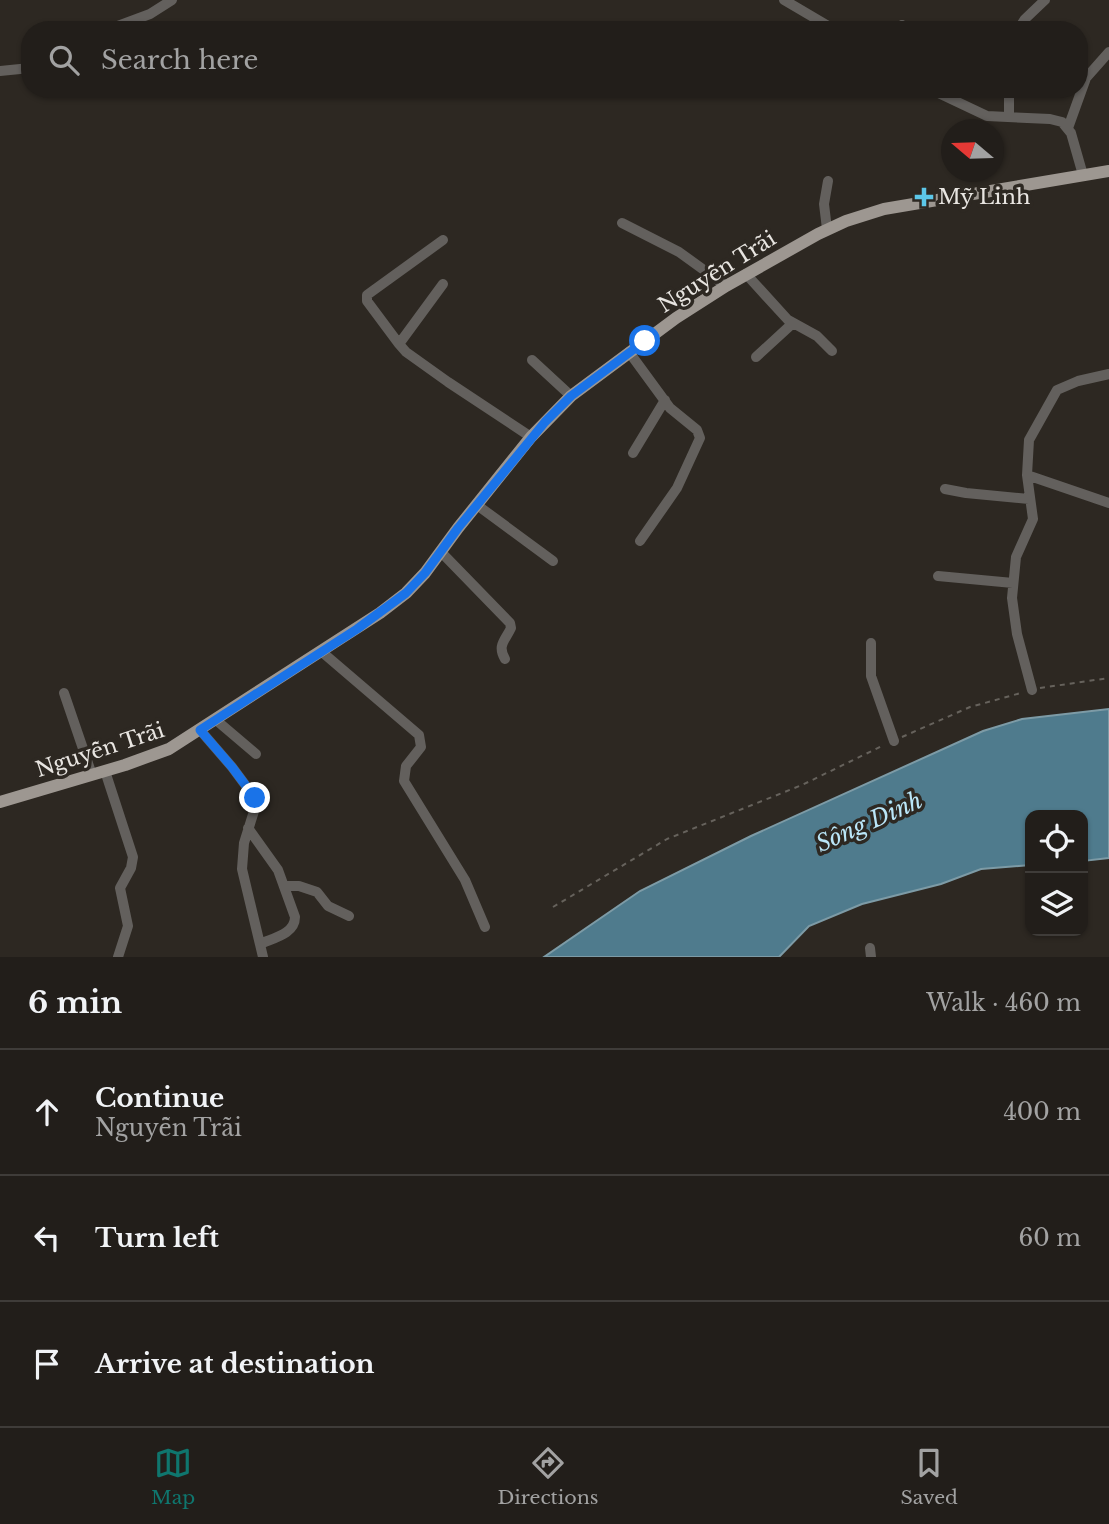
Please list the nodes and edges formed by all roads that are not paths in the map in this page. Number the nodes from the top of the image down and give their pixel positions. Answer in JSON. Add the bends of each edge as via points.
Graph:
{"nodes":[{"id":1,"x":172,"y":0,"type":"edge"},
{"id":2,"x":784,"y":0,"type":"edge"},
{"id":3,"x":1045,"y":0,"type":"edge"},
{"id":4,"x":131,"y":21,"type":"edge"},
{"id":5,"x":820,"y":21,"type":"edge"},
{"id":6,"x":1024,"y":21,"type":"edge"},
{"id":7,"x":1109,"y":52,"type":"edge"},
{"id":8,"x":21,"y":69,"type":"edge"},
{"id":9,"x":0,"y":71,"type":"edge"},
{"id":10,"x":1088,"y":76,"type":"edge"},
{"id":11,"x":949,"y":98,"type":"edge"},
{"id":12,"x":1009,"y":98,"type":"edge"},
{"id":13,"x":1079,"y":98,"type":"edge"},
{"id":14,"x":1009,"y":117,"type":"junction"},
{"id":15,"x":1068,"y":128,"type":"junction"},
{"id":16,"x":1109,"y":171,"type":"edge"},
{"id":17,"x":1083,"y":175,"type":"junction"},
{"id":18,"x":828,"y":181,"type":"dead end"},
{"id":19,"x":622,"y":223,"type":"dead end"},
{"id":20,"x":827,"y":229,"type":"junction"},
{"id":21,"x":443,"y":240,"type":"dead end"},
{"id":22,"x":746,"y":274,"type":"junction"},
{"id":23,"x":443,"y":284,"type":"dead end"},
{"id":24,"x":726,"y":286,"type":"junction"},
{"id":25,"x":793,"y":323,"type":"junction"},
{"id":26,"x":400,"y":344,"type":"junction"},
{"id":27,"x":832,"y":351,"type":"dead end"},
{"id":28,"x":629,"y":352,"type":"junction"},
{"id":29,"x":756,"y":357,"type":"dead end"},
{"id":30,"x":533,"y":360,"type":"dead end"},
{"id":31,"x":1109,"y":374,"type":"edge"},
{"id":32,"x":571,"y":396,"type":"junction"},
{"id":33,"x":665,"y":400,"type":"junction"},
{"id":34,"x":531,"y":437,"type":"junction"},
{"id":35,"x":634,"y":453,"type":"dead end"},
{"id":36,"x":1027,"y":475,"type":"junction"},
{"id":37,"x":945,"y":489,"type":"dead end"},
{"id":38,"x":1029,"y":499,"type":"junction"},
{"id":39,"x":1109,"y":503,"type":"edge"},
{"id":40,"x":477,"y":505,"type":"junction"},
{"id":41,"x":640,"y":541,"type":"dead end"},
{"id":42,"x":441,"y":552,"type":"junction"},
{"id":43,"x":553,"y":561,"type":"dead end"},
{"id":44,"x":938,"y":576,"type":"dead end"},
{"id":45,"x":1013,"y":583,"type":"junction"},
{"id":46,"x":871,"y":643,"type":"dead end"},
{"id":47,"x":322,"y":652,"type":"junction"},
{"id":48,"x":505,"y":659,"type":"dead end"},
{"id":49,"x":1032,"y":690,"type":"road end"},
{"id":50,"x":64,"y":693,"type":"dead end"},
{"id":51,"x":216,"y":720,"type":"junction"},
{"id":52,"x":200,"y":730,"type":"junction"},
{"id":53,"x":894,"y":741,"type":"road end"},
{"id":54,"x":256,"y":754,"type":"dead end"},
{"id":55,"x":106,"y":771,"type":"junction"},
{"id":56,"x":92,"y":775,"type":"junction"},
{"id":57,"x":0,"y":802,"type":"edge"},
{"id":58,"x":248,"y":828,"type":"junction"},
{"id":59,"x":285,"y":886,"type":"junction"},
{"id":60,"x":349,"y":916,"type":"dead end"},
{"id":61,"x":485,"y":927,"type":"dead end"},
{"id":62,"x":260,"y":944,"type":"junction"},
{"id":63,"x":118,"y":957,"type":"edge"},
{"id":64,"x":263,"y":957,"type":"edge"}],
"edges":[{"from":1,"to":4,"type":"street"},
{"from":2,"to":5,"type":"street"},
{"from":3,"to":6,"type":"street"},
{"from":7,"to":10,"type":"street"},
{"from":8,"to":9,"type":"street"},
{"from":11,"to":14,"type":"street","via":[[987,116]]},
{"from":12,"to":14,"type":"street"},
{"from":13,"to":15,"type":"street"},
{"from":14,"to":15,"type":"street","via":[[1050,119]]},
{"from":15,"to":17,"type":"street"},
{"from":16,"to":17,"type":"main road","name":"Nguyễn Trãi"},
{"from":17,"to":20,"type":"main road","name":"Nguyễn Trãi","via":[[912,203]]},
{"from":18,"to":20,"type":"street","via":[[824,204]]},
{"from":19,"to":24,"type":"street","via":[[679,251]]},
{"from":20,"to":22,"type":"main road","name":"Nguyễn Trãi"},
{"from":21,"to":26,"type":"street","via":[[367,295]]},
{"from":22,"to":24,"type":"main road","name":"Nguyễn Trãi"},
{"from":22,"to":25,"type":"street"},
{"from":23,"to":26,"type":"street"},
{"from":24,"to":28,"type":"main road","name":"Nguyễn Trãi"},
{"from":25,"to":27,"type":"street"},
{"from":25,"to":29,"type":"street"},
{"from":26,"to":34,"type":"street"},
{"from":28,"to":32,"type":"main road","name":"Nguyễn Trãi"},
{"from":28,"to":33,"type":"street"},
{"from":30,"to":32,"type":"street"},
{"from":31,"to":36,"type":"street","via":[[1057,390],[1031,434]]},
{"from":32,"to":34,"type":"main road","name":"Nguyễn Trãi"},
{"from":33,"to":35,"type":"street"},
{"from":33,"to":41,"type":"street","via":[[697,430],[700,442],[677,488]]},
{"from":34,"to":40,"type":"main road","name":"Nguyễn Trãi"},
{"from":36,"to":38,"type":"street"},
{"from":36,"to":39,"type":"street"},
{"from":37,"to":38,"type":"street"},
{"from":38,"to":45,"type":"street","via":[[1033,520],[1016,557]]},
{"from":40,"to":42,"type":"main road","name":"Nguyễn Trãi"},
{"from":40,"to":43,"type":"street"},
{"from":42,"to":47,"type":"main road","name":"Nguyễn Trãi","via":[[397,601]]},
{"from":42,"to":48,"type":"street","via":[[510,623],[500,646]]},
{"from":44,"to":45,"type":"street"},
{"from":45,"to":49,"type":"street","via":[[1015,624]]},
{"from":46,"to":53,"type":"street","via":[[872,676]]},
{"from":47,"to":51,"type":"main road","name":"Nguyễn Trãi"},
{"from":47,"to":61,"type":"street","via":[[419,735],[421,747],[406,766],[404,780],[465,880]]},
{"from":50,"to":56,"type":"street"},
{"from":51,"to":52,"type":"main road","name":"Nguyễn Trãi"},
{"from":51,"to":54,"type":"street"},
{"from":52,"to":55,"type":"main road","name":"Nguyễn Trãi","via":[[159,754]]},
{"from":52,"to":58,"type":"street","via":[[255,798]]},
{"from":55,"to":56,"type":"main road","name":"Nguyễn Trãi"},
{"from":55,"to":63,"type":"street","via":[[133,857],[120,888],[128,926]]},
{"from":56,"to":57,"type":"main road","name":"Nguyễn Trãi"},
{"from":58,"to":59,"type":"street"},
{"from":58,"to":62,"type":"street","via":[[242,869]]},
{"from":59,"to":60,"type":"street","via":[[317,892],[328,906]]},
{"from":59,"to":62,"type":"street","via":[[295,923]]},
{"from":62,"to":64,"type":"street"}]}
